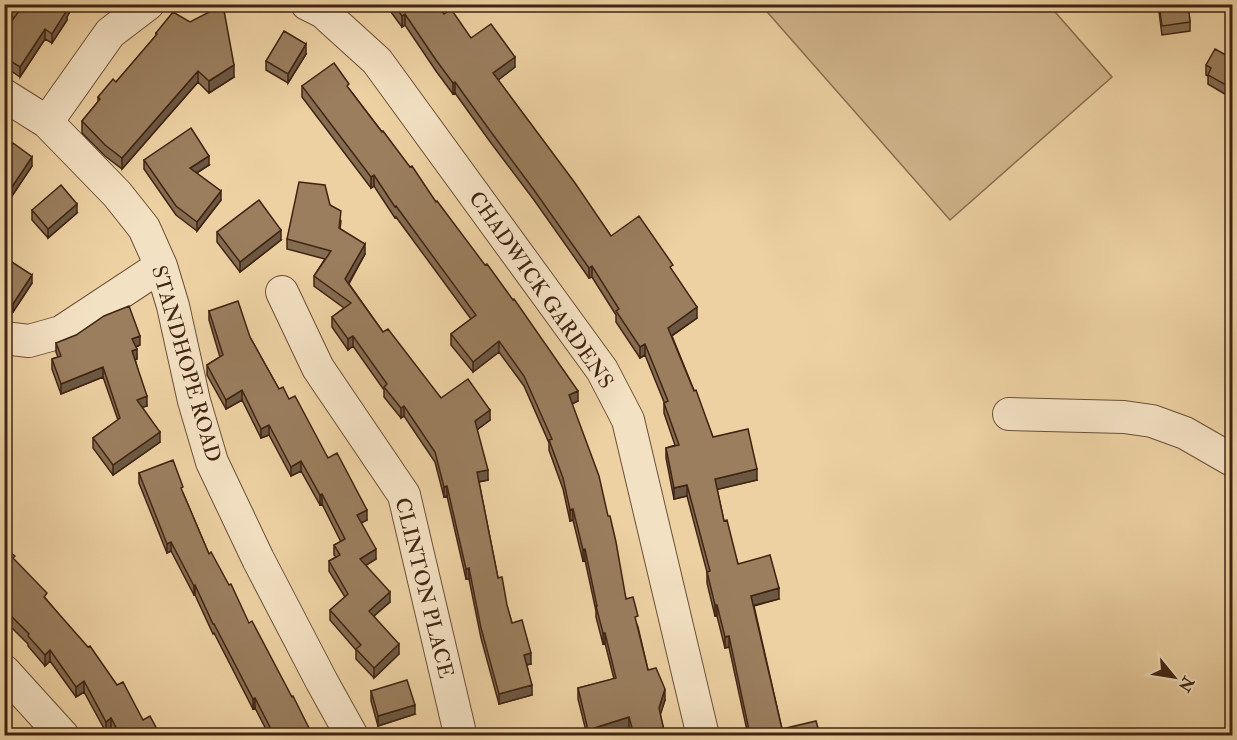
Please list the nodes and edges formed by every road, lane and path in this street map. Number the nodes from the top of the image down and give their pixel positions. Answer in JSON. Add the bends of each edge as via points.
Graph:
{"nodes":[{"id":1,"x":148,"y":4,"type":"edge"},
{"id":2,"x":307,"y":4,"type":"edge"},
{"id":3,"x":4,"y":95,"type":"edge"},
{"id":4,"x":47,"y":122,"type":"junction"},
{"id":5,"x":161,"y":266,"type":"junction"},
{"id":6,"x":282,"y":292,"type":"dead end"},
{"id":7,"x":4,"y":338,"type":"edge"},
{"id":8,"x":1009,"y":414,"type":"dead end"},
{"id":9,"x":1233,"y":460,"type":"edge"},
{"id":10,"x":4,"y":671,"type":"edge"},
{"id":11,"x":63,"y":735,"type":"edge"},
{"id":12,"x":352,"y":735,"type":"edge"},
{"id":13,"x":458,"y":735,"type":"edge"},
{"id":14,"x":703,"y":735,"type":"edge"}],
"edges":[{"from":1,"to":4,"type":"street","via":[[110,33]]},
{"from":2,"to":14,"type":"street","name":"CHADWICK GARDENS","via":[[323,12],[377,61],[602,370],[628,420]]},
{"from":3,"to":4,"type":"street","name":"STANDHOPE ROAD"},
{"from":4,"to":5,"type":"street","name":"STANDHOPE ROAD","via":[[117,194],[144,228]]},
{"from":5,"to":7,"type":"street","via":[[61,332],[29,341]]},
{"from":5,"to":12,"type":"street","name":"STANDHOPE ROAD","via":[[212,462],[258,559]]},
{"from":6,"to":13,"type":"street","name":"CLINTON PLACE","via":[[318,368],[404,495]]},
{"from":8,"to":9,"type":"street","via":[[1152,421],[1185,433]]},
{"from":10,"to":11,"type":"street"}]}
